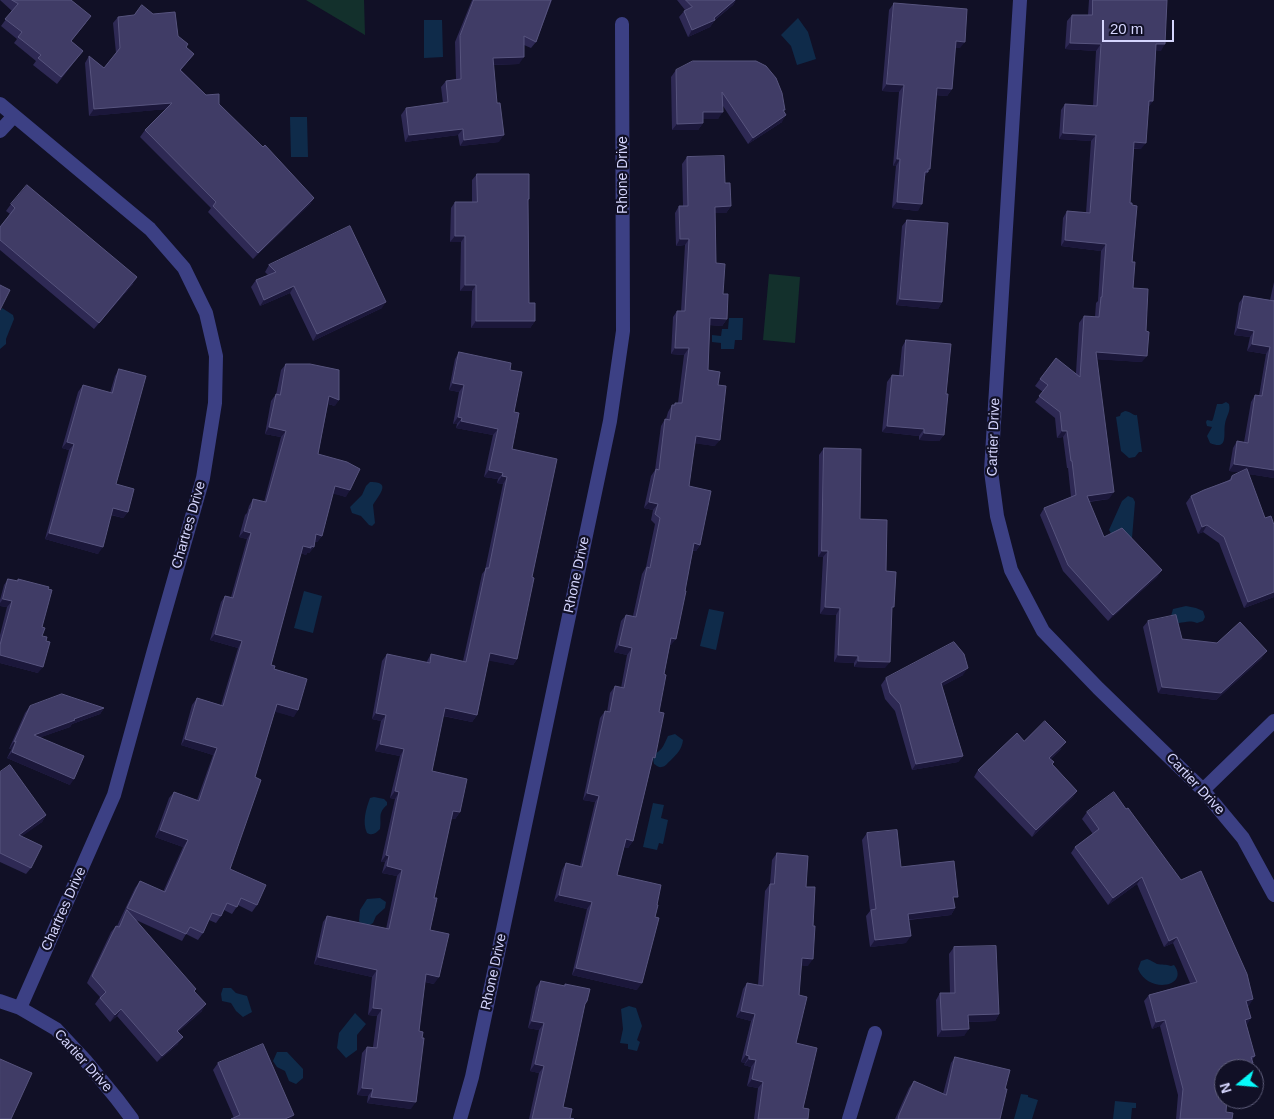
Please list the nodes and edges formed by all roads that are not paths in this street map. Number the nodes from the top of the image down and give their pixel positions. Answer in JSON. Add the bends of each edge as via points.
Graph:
{"nodes":[{"id":1,"x":1020,"y":0,"type":"edge"},
{"id":2,"x":622,"y":24,"type":"dead end"},
{"id":3,"x":0,"y":104,"type":"edge"},
{"id":4,"x":14,"y":116,"type":"junction"},
{"id":5,"x":0,"y":131,"type":"edge"},
{"id":6,"x":1274,"y":721,"type":"edge"},
{"id":7,"x":1203,"y":790,"type":"junction"},
{"id":8,"x":1274,"y":895,"type":"edge"},
{"id":9,"x":0,"y":1001,"type":"edge"},
{"id":10,"x":20,"y":1008,"type":"junction"},
{"id":11,"x":875,"y":1033,"type":"dead end"},
{"id":12,"x":132,"y":1119,"type":"edge"},
{"id":13,"x":460,"y":1119,"type":"edge"},
{"id":14,"x":849,"y":1119,"type":"edge"}],
"edges":[{"from":1,"to":7,"type":"street","name":"Cartier Drive","via":[[991,471],[996,516],[1011,570],[1043,631]]},
{"from":2,"to":13,"type":"street","name":"Rhone Drive","via":[[622,341],[606,440],[472,1077]]},
{"from":3,"to":4,"type":"street","name":"Chartres Drive"},
{"from":4,"to":5,"type":"street"},
{"from":4,"to":10,"type":"street","name":"Chartres Drive","via":[[150,229],[184,268],[206,312],[216,356],[215,403],[203,478],[114,796]]},
{"from":6,"to":7,"type":"street"},
{"from":7,"to":8,"type":"street","name":"Cartier Drive","via":[[1243,838]]},
{"from":9,"to":10,"type":"street","name":"Cartier Drive"},
{"from":10,"to":12,"type":"street","name":"Cartier Drive","via":[[56,1029]]},
{"from":11,"to":14,"type":"street"}]}
